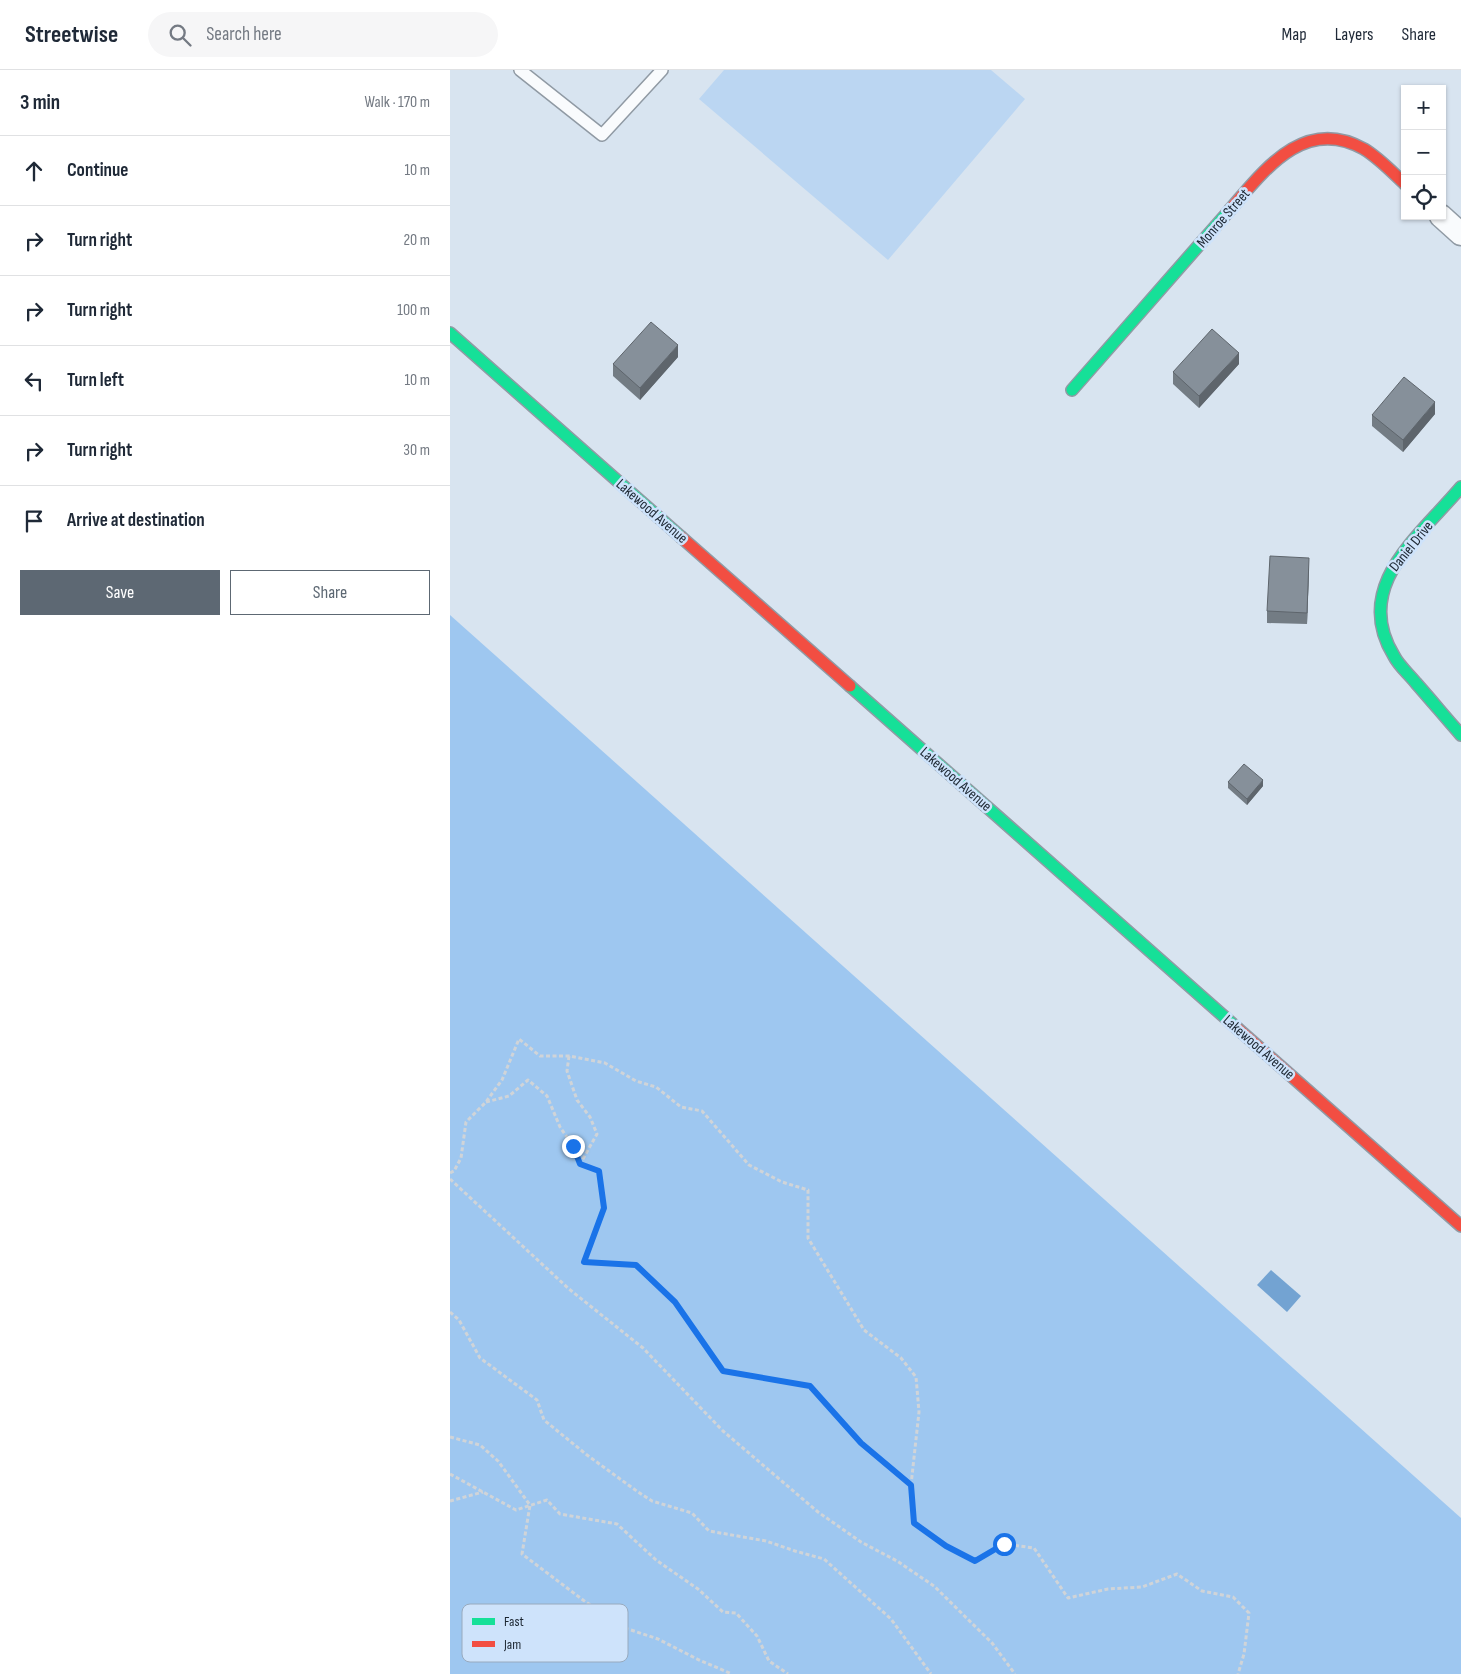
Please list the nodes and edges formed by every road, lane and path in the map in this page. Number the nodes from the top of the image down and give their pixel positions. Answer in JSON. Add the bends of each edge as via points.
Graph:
{"nodes":[{"id":1,"x":520,"y":70,"type":"edge"},
{"id":2,"x":661,"y":70,"type":"edge"},
{"id":3,"x":1401,"y":181,"type":"edge"},
{"id":4,"x":1445,"y":220,"type":"edge"},
{"id":5,"x":1461,"y":234,"type":"edge"},
{"id":6,"x":450,"y":333,"type":"edge"},
{"id":7,"x":1072,"y":390,"type":"dead end"},
{"id":8,"x":1461,"y":487,"type":"edge"},
{"id":9,"x":1461,"y":735,"type":"edge"},
{"id":10,"x":569,"y":1056,"type":"junction"},
{"id":11,"x":486,"y":1102,"type":"junction"},
{"id":12,"x":580,"y":1164,"type":"junction"},
{"id":13,"x":450,"y":1173,"type":"edge"},
{"id":14,"x":450,"y":1179,"type":"edge"},
{"id":15,"x":1461,"y":1226,"type":"edge"},
{"id":16,"x":450,"y":1312,"type":"edge"},
{"id":17,"x":450,"y":1437,"type":"edge"},
{"id":18,"x":450,"y":1474,"type":"edge"},
{"id":19,"x":911,"y":1485,"type":"junction"},
{"id":20,"x":483,"y":1492,"type":"junction"},
{"id":21,"x":450,"y":1501,"type":"edge"},
{"id":22,"x":530,"y":1505,"type":"junction"},
{"id":23,"x":589,"y":1604,"type":"edge"},
{"id":24,"x":628,"y":1629,"type":"edge"},
{"id":25,"x":732,"y":1674,"type":"edge"},
{"id":26,"x":788,"y":1674,"type":"edge"},
{"id":27,"x":931,"y":1674,"type":"edge"},
{"id":28,"x":1015,"y":1674,"type":"edge"},
{"id":29,"x":1238,"y":1674,"type":"edge"}],
"edges":[{"from":1,"to":2,"type":"lane","via":[[602,135]]},
{"from":3,"to":7,"type":"street","name":"Monroe Street","via":[[1374,157],[1350,143],[1322,139],[1308,141],[1281,154]]},
{"from":4,"to":5,"type":"street"},
{"from":6,"to":15,"type":"street","name":"Lakewood Avenue"},
{"from":8,"to":9,"type":"street","name":"Daniel Drive","via":[[1390,570],[1380,600],[1379,615],[1386,644],[1394,657]]},
{"from":10,"to":11,"type":"path","via":[[540,1056],[519,1039],[502,1080]]},
{"from":10,"to":12,"type":"path","via":[[567,1071],[577,1100],[590,1117],[597,1134]]},
{"from":10,"to":19,"type":"path","via":[[605,1063],[636,1081],[656,1087],[681,1107],[702,1111],[749,1165],[782,1182],[808,1190],[808,1238],[864,1330],[901,1358],[916,1377],[919,1412]]},
{"from":11,"to":12,"type":"path","via":[[509,1096],[528,1080],[547,1096]]},
{"from":11,"to":13,"type":"path","via":[[466,1122],[461,1158]]},
{"from":12,"to":19,"type":"path","via":[[599,1171],[604,1208],[584,1262],[636,1265],[675,1302],[723,1371],[810,1386],[861,1443]]},
{"from":14,"to":28,"type":"path","via":[[569,1289],[643,1348],[723,1431],[818,1512],[934,1586],[992,1643]]},
{"from":16,"to":27,"type":"path","via":[[459,1320],[480,1358],[537,1400],[544,1420],[586,1454],[652,1501],[692,1513],[709,1531],[766,1541],[824,1559],[891,1619]]},
{"from":17,"to":22,"type":"path","via":[[480,1445],[498,1462]]},
{"from":18,"to":20,"type":"path"},
{"from":19,"to":29,"type":"path","via":[[914,1523],[975,1561],[1004,1544],[1034,1548],[1068,1598],[1108,1589],[1142,1587],[1177,1574],[1202,1591],[1233,1597],[1249,1613]]},
{"from":20,"to":21,"type":"path"},
{"from":20,"to":22,"type":"path","via":[[516,1510]]},
{"from":22,"to":23,"type":"path","via":[[522,1554]]},
{"from":22,"to":26,"type":"path","via":[[547,1500],[560,1514],[616,1524],[722,1612],[736,1613],[756,1636],[769,1661]]},
{"from":24,"to":25,"type":"path","via":[[658,1639]]}]}
